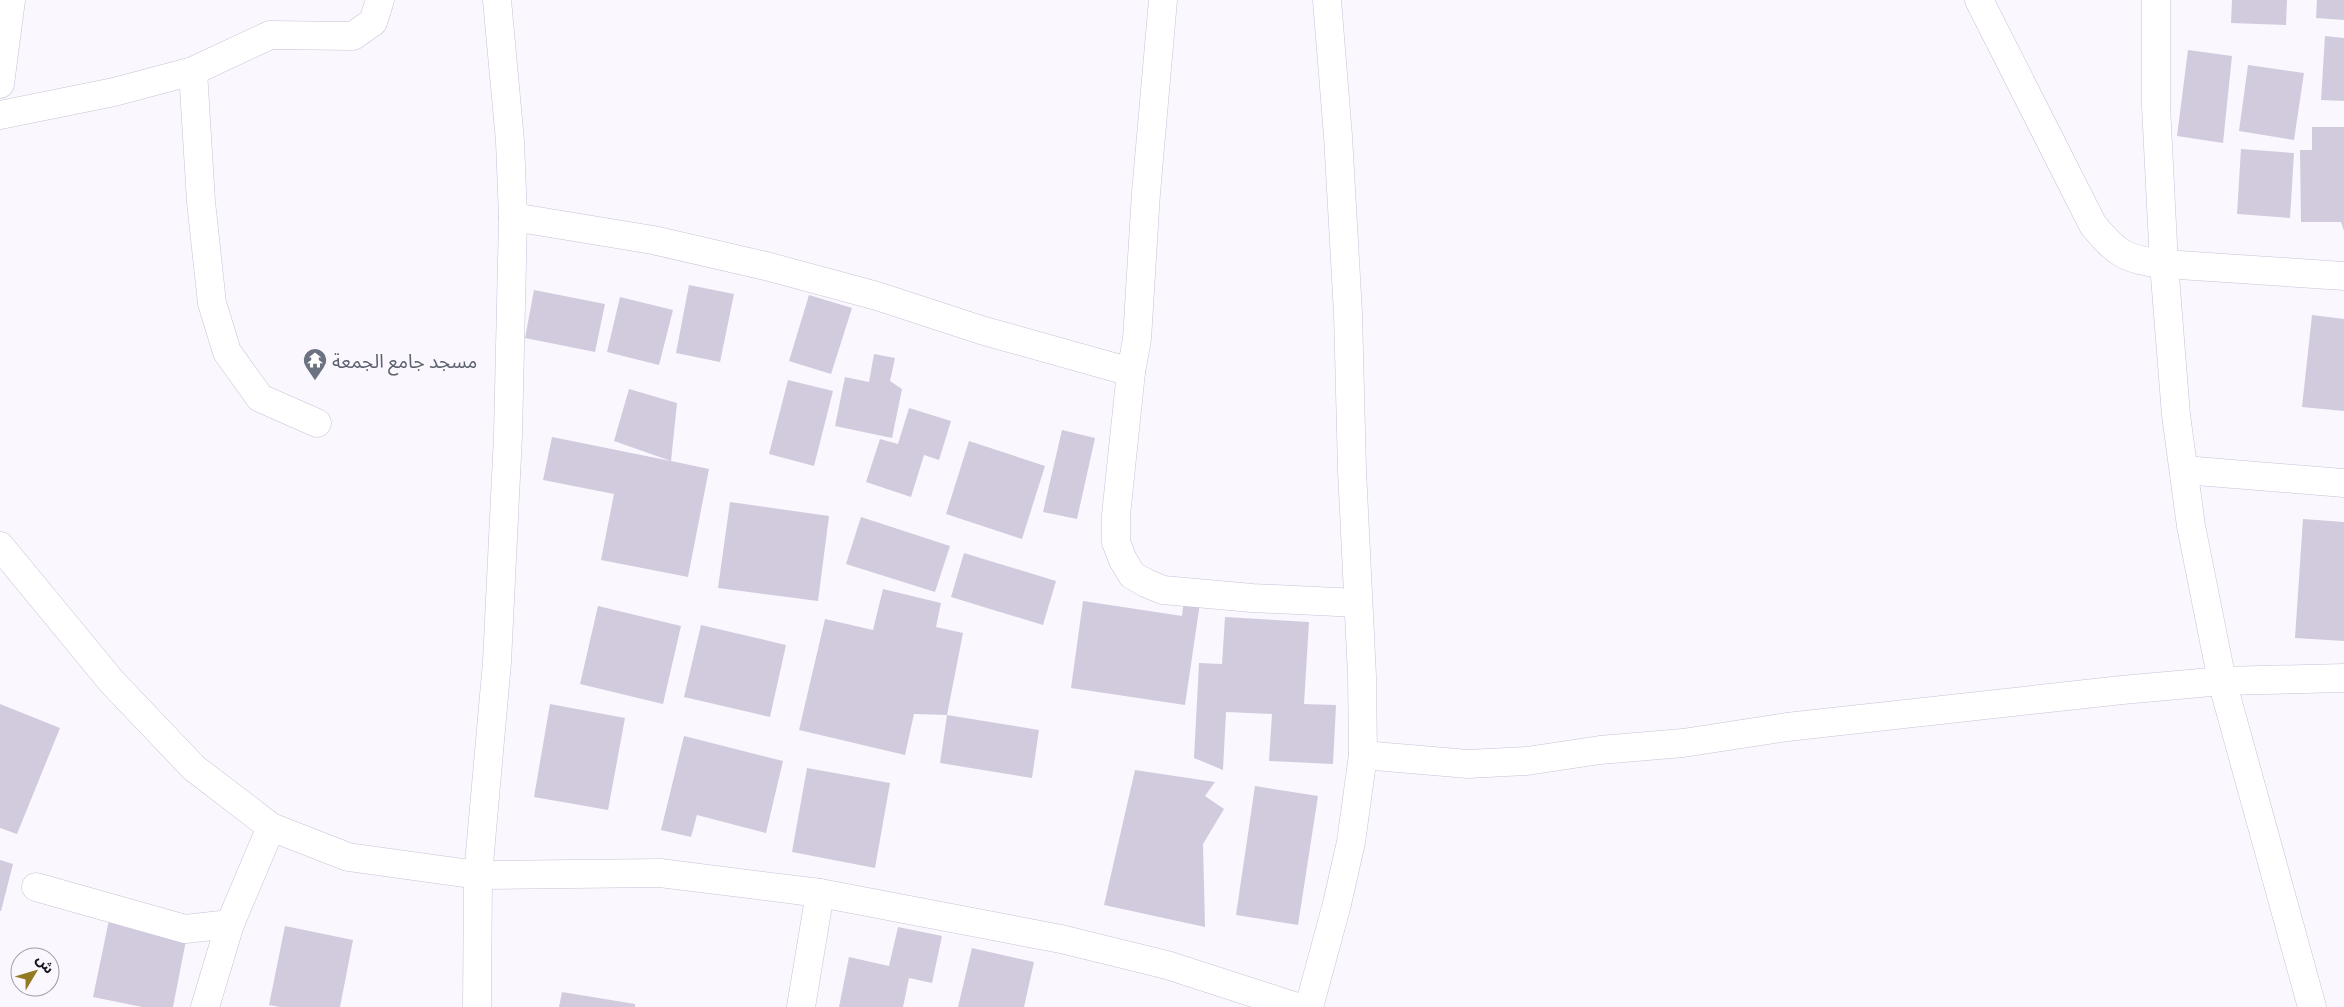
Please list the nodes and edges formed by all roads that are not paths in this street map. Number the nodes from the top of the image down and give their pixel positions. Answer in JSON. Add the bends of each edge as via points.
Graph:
{"nodes":[{"id":1,"x":11,"y":0,"type":"edge"},
{"id":2,"x":380,"y":0,"type":"edge"},
{"id":3,"x":497,"y":0,"type":"edge"},
{"id":4,"x":1163,"y":0,"type":"edge"},
{"id":5,"x":1327,"y":0,"type":"edge"},
{"id":6,"x":1979,"y":0,"type":"edge"},
{"id":7,"x":2156,"y":0,"type":"edge"},
{"id":8,"x":193,"y":70,"type":"junction"},
{"id":9,"x":0,"y":84,"type":"edge"},
{"id":10,"x":0,"y":115,"type":"edge"},
{"id":11,"x":513,"y":217,"type":"junction"},
{"id":12,"x":2164,"y":264,"type":"junction"},
{"id":13,"x":2344,"y":276,"type":"edge"},
{"id":14,"x":1131,"y":372,"type":"junction"},
{"id":15,"x":317,"y":423,"type":"dead end"},
{"id":16,"x":2184,"y":470,"type":"junction"},
{"id":17,"x":2344,"y":483,"type":"edge"},
{"id":18,"x":0,"y":546,"type":"edge"},
{"id":19,"x":1358,"y":603,"type":"junction"},
{"id":20,"x":2344,"y":678,"type":"edge"},
{"id":21,"x":2222,"y":681,"type":"junction"},
{"id":22,"x":1363,"y":755,"type":"junction"},
{"id":23,"x":271,"y":828,"type":"junction"},
{"id":24,"x":478,"y":875,"type":"junction"},
{"id":25,"x":36,"y":887,"type":"dead end"},
{"id":26,"x":820,"y":893,"type":"junction"},
{"id":27,"x":230,"y":924,"type":"junction"},
{"id":28,"x":205,"y":1007,"type":"edge"},
{"id":29,"x":477,"y":1007,"type":"edge"},
{"id":30,"x":801,"y":1007,"type":"edge"},
{"id":31,"x":1297,"y":1007,"type":"edge"},
{"id":32,"x":1309,"y":1007,"type":"edge"},
{"id":33,"x":2312,"y":1007,"type":"edge"}],
"edges":[{"from":1,"to":9,"type":"street"},
{"from":2,"to":8,"type":"street","via":[[373,22],[353,36],[270,35]]},
{"from":3,"to":11,"type":"street","via":[[510,140]]},
{"from":4,"to":14,"type":"street","via":[[1137,339]]},
{"from":5,"to":19,"type":"street","via":[[1348,313]]},
{"from":6,"to":12,"type":"street","via":[[2093,224],[2121,254],[2137,261]]},
{"from":7,"to":12,"type":"street","via":[[2156,106]]},
{"from":8,"to":10,"type":"street","via":[[114,92]]},
{"from":8,"to":15,"type":"street","via":[[201,202],[212,303],[227,352],[260,398]]},
{"from":11,"to":14,"type":"street","via":[[653,240],[766,266]]},
{"from":11,"to":24,"type":"street","via":[[508,435],[497,662]]},
{"from":12,"to":13,"type":"street"},
{"from":12,"to":16,"type":"street","via":[[2176,415]]},
{"from":14,"to":19,"type":"street","via":[[1116,542],[1132,575],[1163,590]]},
{"from":16,"to":17,"type":"street"},
{"from":16,"to":21,"type":"street","via":[[2191,526]]},
{"from":18,"to":23,"type":"street","via":[[112,682],[194,768]]},
{"from":19,"to":22,"type":"street"},
{"from":20,"to":21,"type":"street"},
{"from":21,"to":22,"type":"street","via":[[1787,727],[1527,761],[1468,764]]},
{"from":21,"to":33,"type":"street"},
{"from":22,"to":32,"type":"street","via":[[1351,842]]},
{"from":23,"to":24,"type":"street","via":[[348,857]]},
{"from":23,"to":27,"type":"street"},
{"from":24,"to":26,"type":"street","via":[[660,874]]},
{"from":24,"to":29,"type":"street"},
{"from":25,"to":27,"type":"street","via":[[185,929]]},
{"from":26,"to":30,"type":"street"},
{"from":26,"to":31,"type":"street","via":[[1060,939],[1167,965]]},
{"from":27,"to":28,"type":"street"}]}
